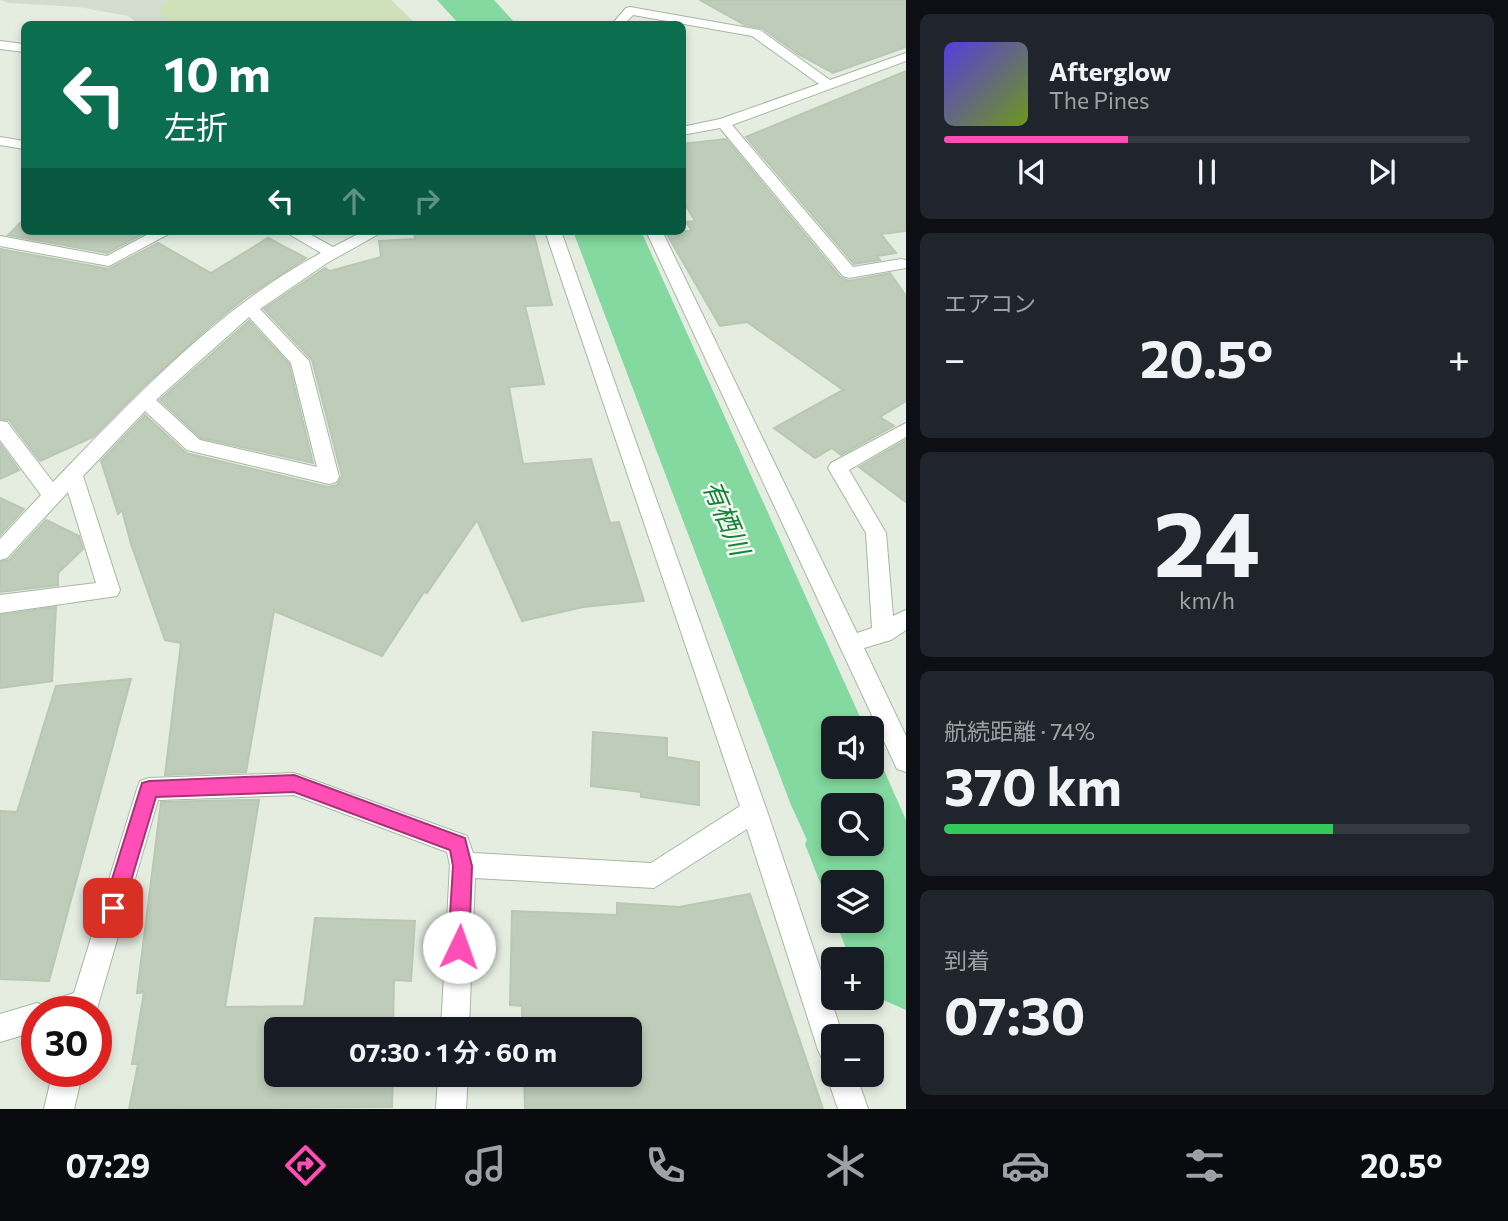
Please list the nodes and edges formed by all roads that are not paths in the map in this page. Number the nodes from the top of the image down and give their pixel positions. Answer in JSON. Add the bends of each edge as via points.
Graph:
{"nodes":[{"id":1,"x":621,"y":21,"type":"edge"},
{"id":2,"x":0,"y":45,"type":"edge"},
{"id":3,"x":21,"y":48,"type":"edge"},
{"id":4,"x":903,"y":61,"type":"edge"},
{"id":5,"x":829,"y":85,"type":"junction"},
{"id":6,"x":723,"y":123,"type":"junction"},
{"id":7,"x":686,"y":127,"type":"edge"},
{"id":8,"x":0,"y":141,"type":"edge"},
{"id":9,"x":21,"y":144,"type":"edge"},
{"id":10,"x":158,"y":235,"type":"edge"},
{"id":11,"x":299,"y":235,"type":"edge"},
{"id":12,"x":367,"y":235,"type":"edge"},
{"id":13,"x":554,"y":235,"type":"edge"},
{"id":14,"x":656,"y":235,"type":"edge"},
{"id":15,"x":0,"y":241,"type":"edge"},
{"id":16,"x":331,"y":252,"type":"junction"},
{"id":17,"x":901,"y":264,"type":"dead end"},
{"id":18,"x":250,"y":307,"type":"junction"},
{"id":19,"x":145,"y":400,"type":"junction"},
{"id":20,"x":0,"y":427,"type":"edge"},
{"id":21,"x":906,"y":429,"type":"edge"},
{"id":22,"x":73,"y":475,"type":"junction"},
{"id":23,"x":54,"y":496,"type":"junction"},
{"id":24,"x":0,"y":551,"type":"edge"},
{"id":25,"x":0,"y":604,"type":"edge"},
{"id":26,"x":906,"y":619,"type":"edge"},
{"id":27,"x":883,"y":634,"type":"junction"},
{"id":28,"x":852,"y":643,"type":"junction"},
{"id":29,"x":906,"y":761,"type":"edge"},
{"id":30,"x":754,"y":811,"type":"junction"},
{"id":31,"x":463,"y":866,"type":"junction"},
{"id":32,"x":87,"y":996,"type":"edge"},
{"id":33,"x":456,"y":1017,"type":"edge"},
{"id":34,"x":21,"y":1022,"type":"edge"},
{"id":35,"x":824,"y":1024,"type":"edge"},
{"id":36,"x":0,"y":1028,"type":"edge"},
{"id":37,"x":64,"y":1087,"type":"edge"},
{"id":38,"x":452,"y":1087,"type":"edge"},
{"id":39,"x":845,"y":1087,"type":"edge"},
{"id":40,"x":59,"y":1109,"type":"edge"},
{"id":41,"x":451,"y":1109,"type":"edge"},
{"id":42,"x":853,"y":1109,"type":"edge"}],
"edges":[{"from":1,"to":5,"type":"street","via":[[630,11],[757,33]]},
{"from":2,"to":3,"type":"street"},
{"from":4,"to":5,"type":"street"},
{"from":5,"to":6,"type":"street"},
{"from":6,"to":7,"type":"street"},
{"from":6,"to":17,"type":"street","via":[[849,273]]},
{"from":8,"to":9,"type":"street"},
{"from":10,"to":15,"type":"street","via":[[109,261]]},
{"from":11,"to":16,"type":"street"},
{"from":12,"to":16,"type":"street"},
{"from":13,"to":30,"type":"street"},
{"from":14,"to":28,"type":"street"},
{"from":16,"to":18,"type":"street"},
{"from":18,"to":19,"type":"street"},
{"from":18,"to":19,"type":"street","via":[[300,361],[329,477],[194,445]]},
{"from":19,"to":22,"type":"street"},
{"from":20,"to":23,"type":"street"},
{"from":21,"to":27,"type":"street","via":[[838,468],[876,533]]},
{"from":22,"to":23,"type":"street"},
{"from":22,"to":25,"type":"street","via":[[109,590]]},
{"from":23,"to":24,"type":"street"},
{"from":26,"to":27,"type":"street"},
{"from":27,"to":28,"type":"street"},
{"from":28,"to":29,"type":"street"},
{"from":30,"to":31,"type":"street","via":[[654,876]]},
{"from":30,"to":35,"type":"street"},
{"from":31,"to":32,"type":"street","via":[[458,844],[294,783],[149,789]]},
{"from":31,"to":33,"type":"street"},
{"from":34,"to":36,"type":"street"},
{"from":37,"to":40,"type":"street"},
{"from":38,"to":41,"type":"street"},
{"from":39,"to":42,"type":"street"}]}
